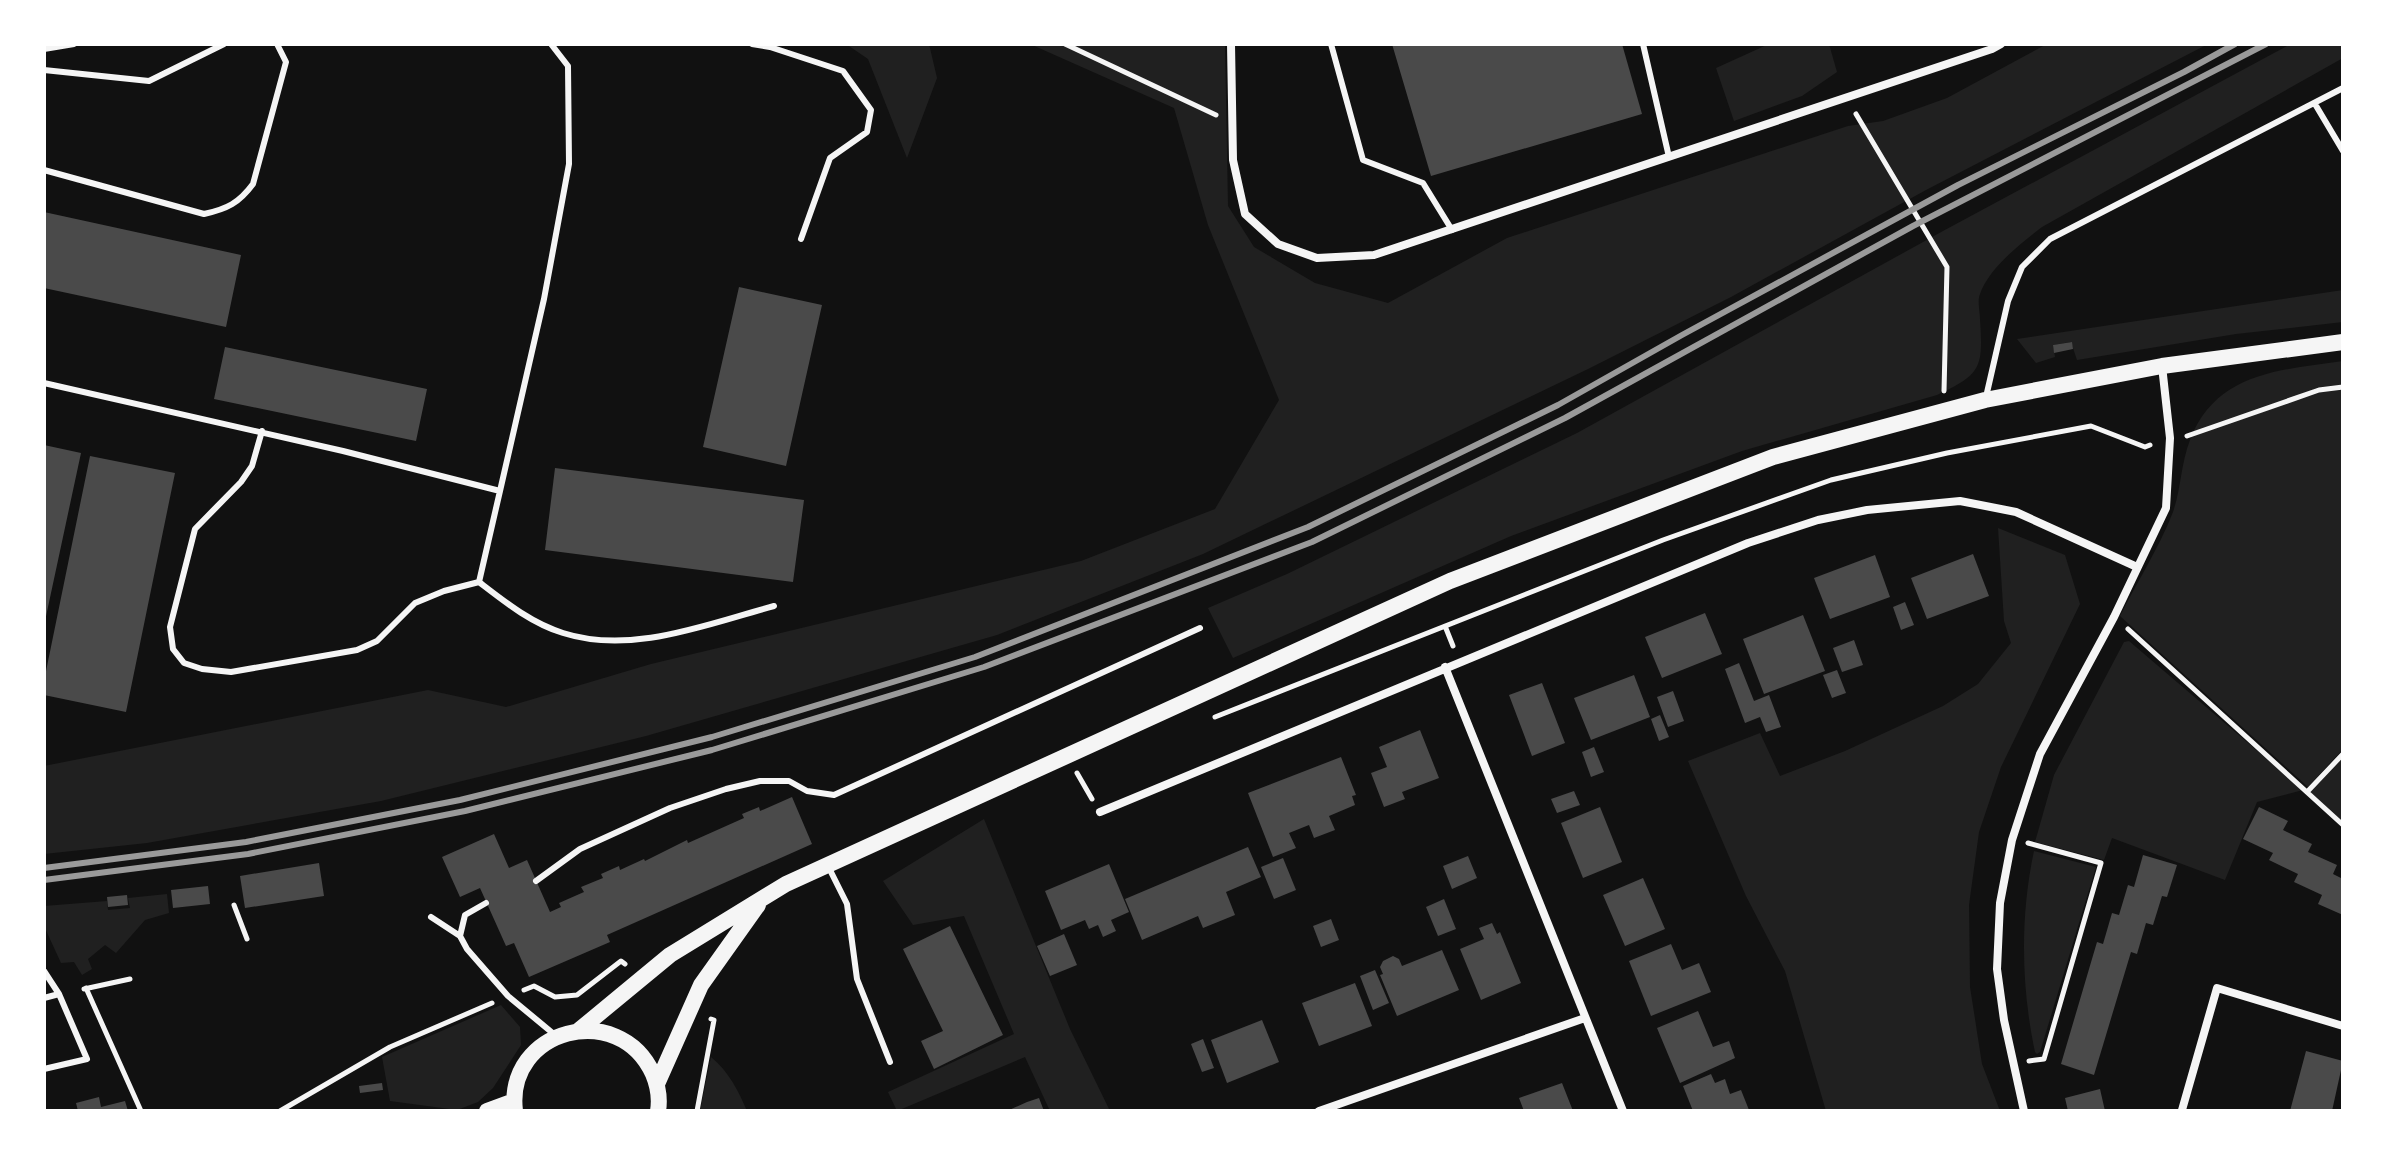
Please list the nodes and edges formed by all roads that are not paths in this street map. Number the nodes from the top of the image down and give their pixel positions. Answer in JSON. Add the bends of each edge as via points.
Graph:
{"nodes":[{"id":1,"x":74,"y":44,"type":"edge"},
{"id":2,"x":224,"y":44,"type":"edge"},
{"id":3,"x":277,"y":44,"type":"edge"},
{"id":4,"x":551,"y":44,"type":"edge"},
{"id":5,"x":752,"y":44,"type":"edge"},
{"id":6,"x":1231,"y":44,"type":"edge"},
{"id":7,"x":1331,"y":44,"type":"edge"},
{"id":8,"x":1643,"y":44,"type":"edge"},
{"id":9,"x":2001,"y":44,"type":"edge"},
{"id":10,"x":44,"y":49,"type":"edge"},
{"id":11,"x":44,"y":70,"type":"edge"},
{"id":12,"x":2343,"y":88,"type":"edge"},
{"id":13,"x":2315,"y":104,"type":"junction"},
{"id":14,"x":2343,"y":151,"type":"edge"},
{"id":15,"x":1669,"y":157,"type":"junction"},
{"id":16,"x":44,"y":170,"type":"edge"},
{"id":17,"x":1452,"y":230,"type":"junction"},
{"id":18,"x":801,"y":239,"type":"dead end"},
{"id":19,"x":2343,"y":342,"type":"edge"},
{"id":20,"x":2162,"y":366,"type":"junction"},
{"id":21,"x":44,"y":383,"type":"edge"},
{"id":22,"x":1985,"y":400,"type":"junction"},
{"id":23,"x":262,"y":431,"type":"junction"},
{"id":24,"x":500,"y":491,"type":"junction"},
{"id":25,"x":2137,"y":567,"type":"junction"},
{"id":26,"x":479,"y":582,"type":"junction"},
{"id":27,"x":774,"y":606,"type":"dead end"},
{"id":28,"x":1200,"y":628,"type":"dead end"},
{"id":29,"x":1445,"y":667,"type":"junction"},
{"id":30,"x":1100,"y":812,"type":"road end"},
{"id":31,"x":828,"y":865,"type":"junction"},
{"id":32,"x":536,"y":881,"type":"dead end"},
{"id":33,"x":764,"y":898,"type":"junction"},
{"id":34,"x":486,"y":903,"type":"dead end"},
{"id":35,"x":431,"y":917,"type":"dead end"},
{"id":36,"x":460,"y":936,"type":"junction"},
{"id":37,"x":44,"y":971,"type":"edge"},
{"id":38,"x":59,"y":994,"type":"junction"},
{"id":39,"x":44,"y":998,"type":"edge"},
{"id":40,"x":1585,"y":1018,"type":"junction"},
{"id":41,"x":2343,"y":1026,"type":"edge"},
{"id":42,"x":578,"y":1031,"type":"junction"},
{"id":43,"x":556,"y":1036,"type":"junction"},
{"id":44,"x":890,"y":1062,"type":"dead end"},
{"id":45,"x":44,"y":1069,"type":"edge"},
{"id":46,"x":657,"y":1084,"type":"junction"},
{"id":47,"x":514,"y":1106,"type":"edge"},
{"id":48,"x":2182,"y":1110,"type":"edge"},
{"id":49,"x":487,"y":1111,"type":"edge"},
{"id":50,"x":658,"y":1111,"type":"edge"},
{"id":51,"x":1319,"y":1111,"type":"edge"},
{"id":52,"x":1623,"y":1111,"type":"edge"},
{"id":53,"x":2024,"y":1111,"type":"edge"}],
"edges":[{"from":1,"to":10,"type":"lane"},
{"from":2,"to":11,"type":"lane","via":[[149,81]]},
{"from":3,"to":16,"type":"lane","via":[[286,62],[253,184],[224,210],[204,214]]},
{"from":4,"to":24,"type":"lane","via":[[568,66],[569,164]]},
{"from":5,"to":18,"type":"lane","via":[[843,71],[871,110],[867,132],[830,158]]},
{"from":6,"to":17,"type":"street","via":[[1233,160],[1245,214],[1278,244],[1317,258],[1374,255]]},
{"from":7,"to":17,"type":"lane","via":[[1363,160],[1423,183]]},
{"from":8,"to":15,"type":"lane"},
{"from":9,"to":15,"type":"street"},
{"from":12,"to":13,"type":"lane"},
{"from":13,"to":14,"type":"lane"},
{"from":13,"to":22,"type":"lane","via":[[2050,239],[2022,267],[2008,301]]},
{"from":15,"to":17,"type":"street"},
{"from":19,"to":20,"type":"main road"},
{"from":20,"to":22,"type":"main road"},
{"from":20,"to":25,"type":"street","via":[[2170,438],[2166,508]]},
{"from":21,"to":23,"type":"lane"},
{"from":22,"to":31,"type":"main road","via":[[1773,457],[1450,581]]},
{"from":23,"to":24,"type":"lane"},
{"from":23,"to":26,"type":"lane","via":[[252,466],[195,529],[170,627],[173,649],[184,663],[231,672],[357,650],[377,641],[415,603]]},
{"from":24,"to":26,"type":"lane"},
{"from":25,"to":29,"type":"street","via":[[2016,512],[1960,501],[1867,510],[1748,543]]},
{"from":25,"to":53,"type":"street","via":[[2040,754],[2012,840],[2000,903],[1997,969]]},
{"from":26,"to":27,"type":"lane","via":[[526,617],[592,640],[658,638]]},
{"from":28,"to":32,"type":"lane","via":[[834,795],[807,791],[789,781],[726,789],[580,849]]},
{"from":29,"to":30,"type":"street"},
{"from":29,"to":40,"type":"street"},
{"from":31,"to":33,"type":"main road"},
{"from":31,"to":44,"type":"lane","via":[[847,904],[857,979]]},
{"from":33,"to":42,"type":"main road","via":[[670,955]]},
{"from":33,"to":46,"type":"main road","via":[[701,985]]},
{"from":34,"to":36,"type":"lane","via":[[465,915]]},
{"from":35,"to":36,"type":"lane"},
{"from":36,"to":43,"type":"lane","via":[[508,996]]},
{"from":37,"to":38,"type":"lane"},
{"from":38,"to":39,"type":"lane"},
{"from":38,"to":45,"type":"lane","via":[[87,1059]]},
{"from":40,"to":51,"type":"street"},
{"from":40,"to":52,"type":"street"},
{"from":41,"to":48,"type":"street","via":[[2217,988]]},
{"from":42,"to":43,"type":"main road"},
{"from":42,"to":46,"type":"main road","via":[[598,1031],[626,1043],[648,1064]]},
{"from":43,"to":47,"type":"main road","via":[[526,1063]]},
{"from":46,"to":50,"type":"main road"},
{"from":47,"to":49,"type":"main road"}]}
